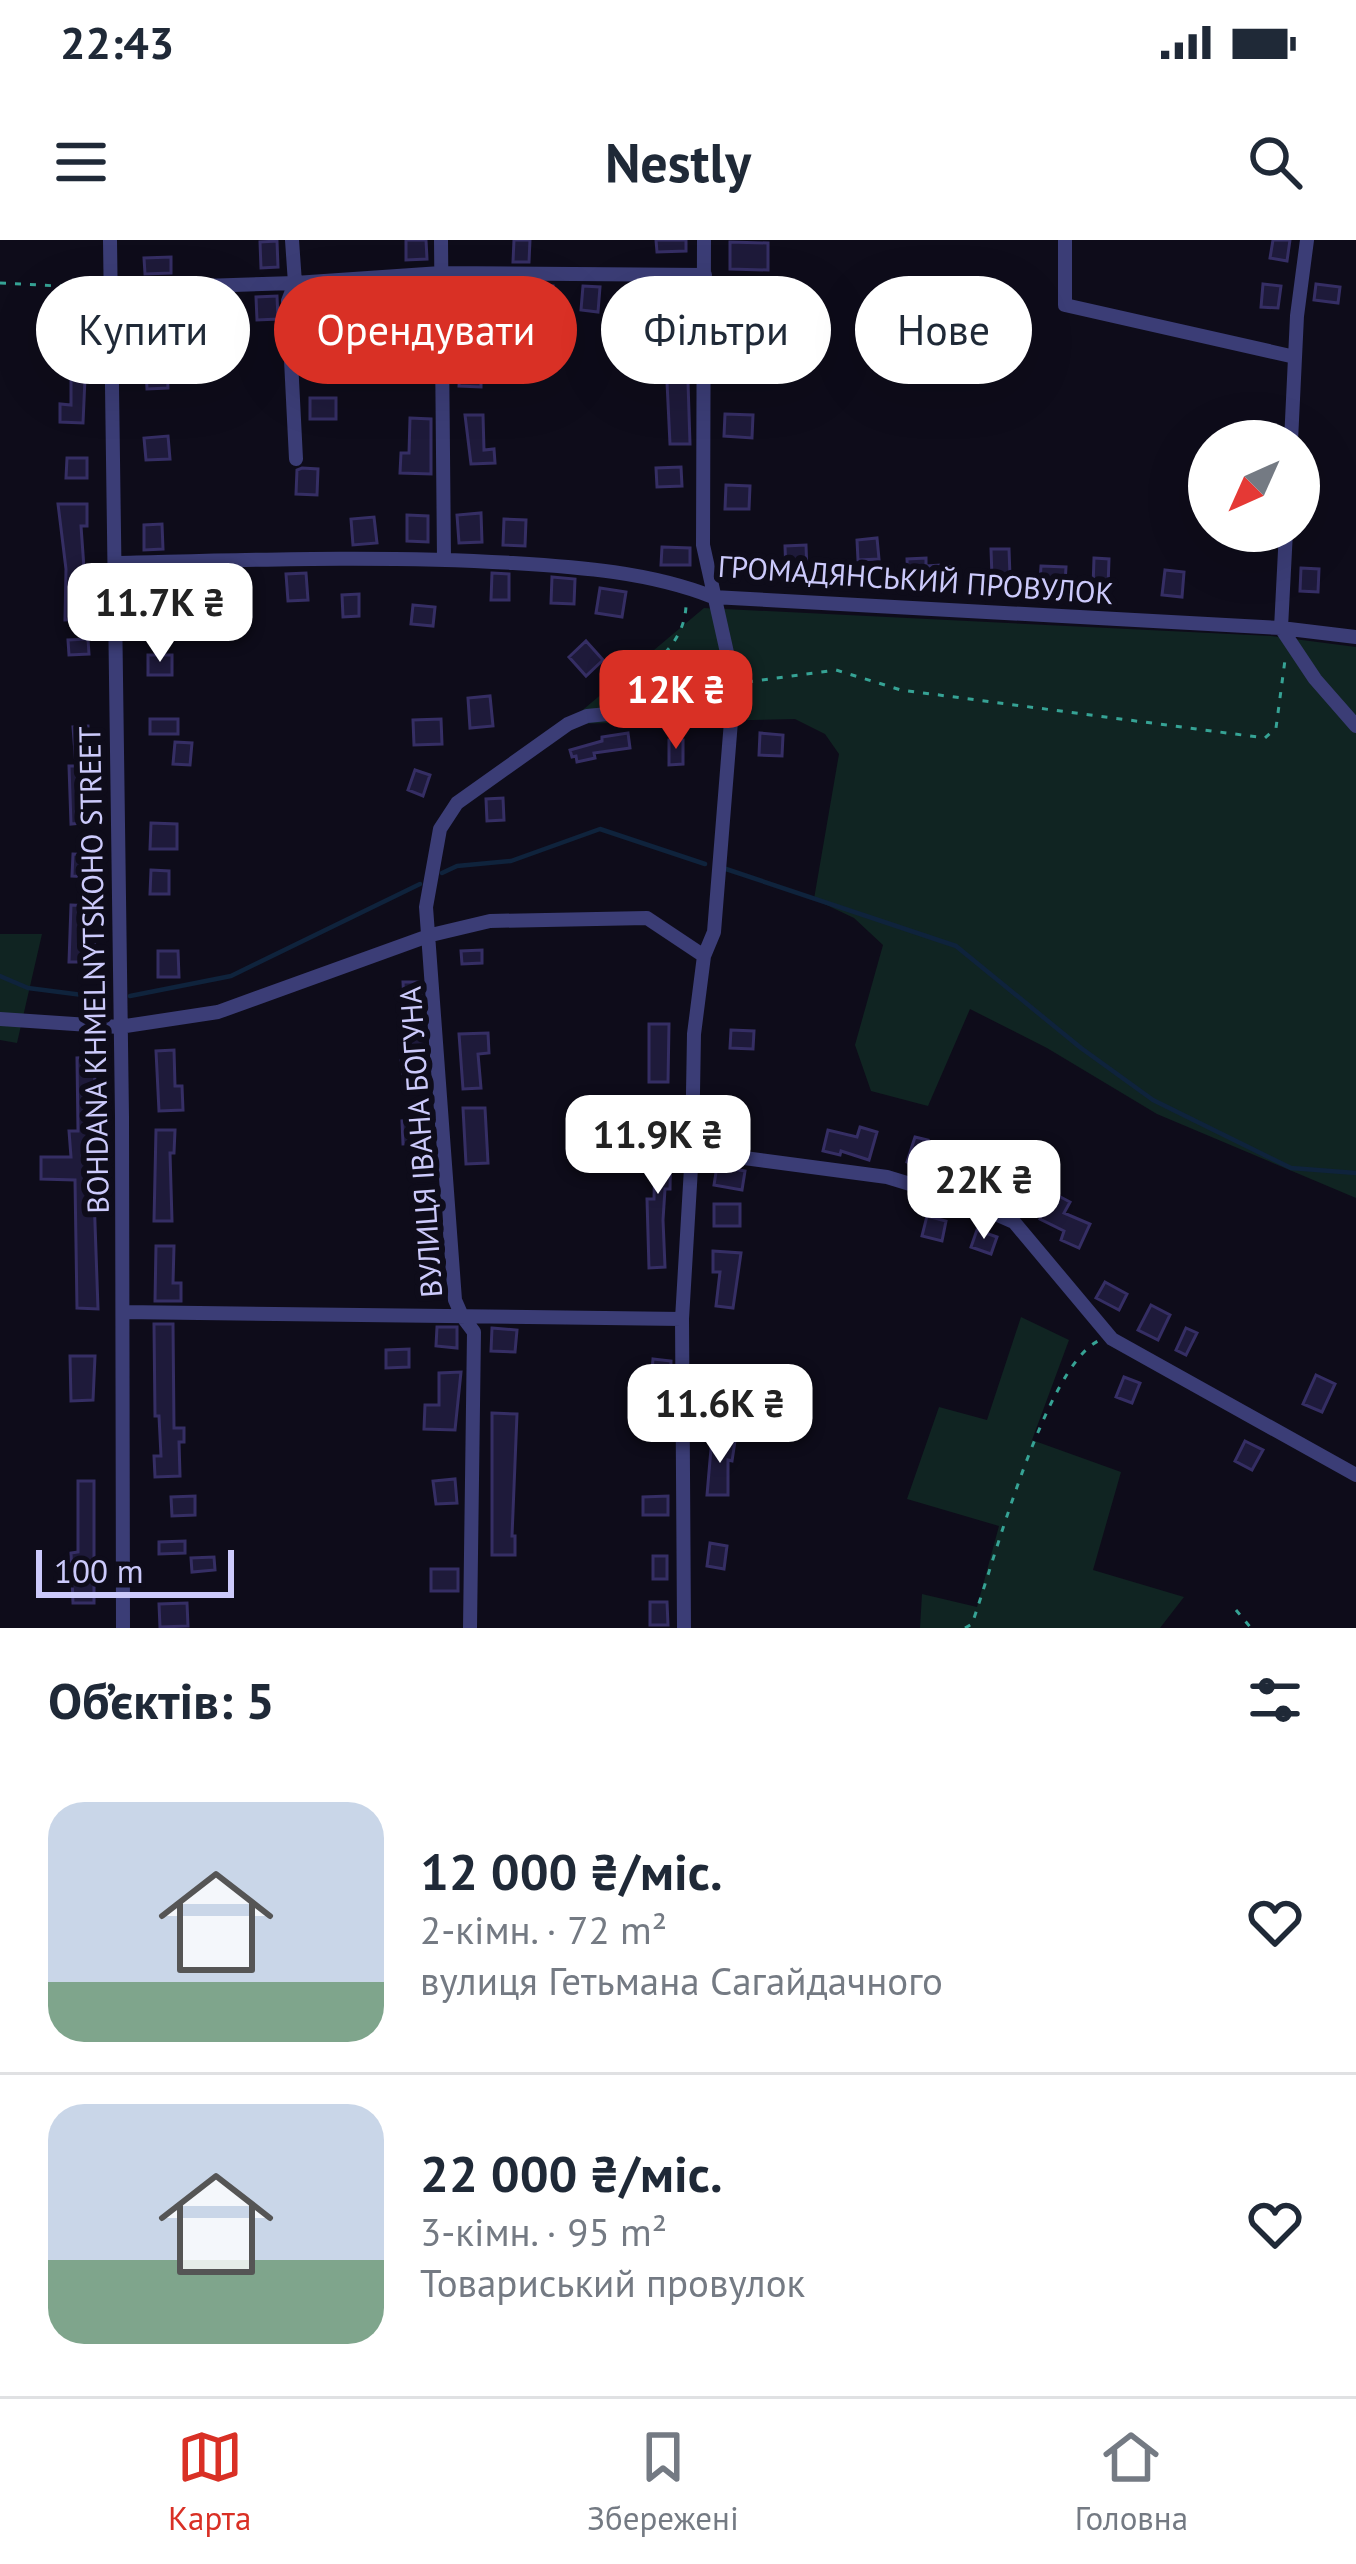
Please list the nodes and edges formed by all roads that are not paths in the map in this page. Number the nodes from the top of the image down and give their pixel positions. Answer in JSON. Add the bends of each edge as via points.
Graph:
{"nodes":[{"id":1,"x":110,"y":240,"type":"edge"},
{"id":2,"x":292,"y":240,"type":"edge"},
{"id":3,"x":441,"y":240,"type":"edge"},
{"id":4,"x":704,"y":240,"type":"edge"},
{"id":5,"x":1065,"y":240,"type":"edge"},
{"id":6,"x":1307,"y":240,"type":"edge"},
{"id":7,"x":441,"y":273,"type":"junction"},
{"id":8,"x":705,"y":275,"type":"junction"},
{"id":9,"x":111,"y":276,"type":"edge"},
{"id":10,"x":295,"y":276,"type":"edge"},
{"id":11,"x":397,"y":276,"type":"edge"},
{"id":12,"x":1295,"y":356,"type":"junction"},
{"id":13,"x":112,"y":384,"type":"edge"},
{"id":14,"x":292,"y":384,"type":"edge"},
{"id":15,"x":1292,"y":420,"type":"edge"},
{"id":16,"x":296,"y":459,"type":"dead end"},
{"id":17,"x":1285,"y":552,"type":"edge"},
{"id":18,"x":443,"y":559,"type":"junction"},
{"id":19,"x":115,"y":563,"type":"junction"},
{"id":20,"x":712,"y":597,"type":"junction"},
{"id":21,"x":1281,"y":628,"type":"junction"},
{"id":22,"x":1356,"y":638,"type":"edge"},
{"id":23,"x":734,"y":684,"type":"junction"},
{"id":24,"x":1356,"y":726,"type":"edge"},
{"id":25,"x":431,"y":935,"type":"junction"},
{"id":26,"x":704,"y":956,"type":"junction"},
{"id":27,"x":0,"y":1019,"type":"edge"},
{"id":28,"x":119,"y":1027,"type":"junction"},
{"id":29,"x":692,"y":1151,"type":"junction"},
{"id":30,"x":122,"y":1312,"type":"junction"},
{"id":31,"x":461,"y":1316,"type":"junction"},
{"id":32,"x":682,"y":1319,"type":"junction"},
{"id":33,"x":1356,"y":1474,"type":"edge"},
{"id":34,"x":124,"y":1628,"type":"edge"},
{"id":35,"x":470,"y":1628,"type":"edge"},
{"id":36,"x":684,"y":1628,"type":"edge"}],
"edges":[{"from":1,"to":9,"type":"street","name":"BOHDANA KHMELNYTSKOHO STREET"},
{"from":2,"to":10,"type":"street"},
{"from":3,"to":7,"type":"street"},
{"from":4,"to":8,"type":"street"},
{"from":5,"to":12,"type":"street","via":[[1065,305]]},
{"from":6,"to":12,"type":"street"},
{"from":7,"to":8,"type":"street"},
{"from":7,"to":11,"type":"street"},
{"from":7,"to":18,"type":"street"},
{"from":8,"to":20,"type":"street","via":[[703,545]]},
{"from":12,"to":15,"type":"street"},
{"from":13,"to":19,"type":"street","name":"BOHDANA KHMELNYTSKOHO STREET"},
{"from":14,"to":16,"type":"street"},
{"from":17,"to":21,"type":"street"},
{"from":18,"to":19,"type":"street","name":"ГРОМАДЯНСЬКИЙ ПРОВУЛОК"},
{"from":18,"to":20,"type":"street","name":"ГРОМАДЯНСЬКИЙ ПРОВУЛОК","via":[[580,567]]},
{"from":19,"to":28,"type":"street","name":"BOHDANA KHMELNYTSKOHO STREET"},
{"from":20,"to":21,"type":"street","name":"ГРОМАДЯНСЬКИЙ ПРОВУЛОК"},
{"from":20,"to":23,"type":"street"},
{"from":21,"to":22,"type":"street","name":"ГРОМАДЯНСЬКИЙ ПРОВУЛОК"},
{"from":21,"to":24,"type":"street"},
{"from":23,"to":25,"type":"street","via":[[568,724],[457,803],[440,830],[426,907]]},
{"from":23,"to":26,"type":"street","via":[[714,932]]},
{"from":25,"to":26,"type":"street","via":[[490,921],[647,918]]},
{"from":25,"to":28,"type":"street","via":[[218,1012]]},
{"from":25,"to":31,"type":"street","name":"ВУЛИЦЯ ІВАНА БОГУНА"},
{"from":26,"to":29,"type":"street"},
{"from":27,"to":28,"type":"street"},
{"from":28,"to":30,"type":"street","name":"BOHDANA KHMELNYTSKOHO STREET"},
{"from":29,"to":32,"type":"street"},
{"from":29,"to":33,"type":"street","via":[[887,1178],[1014,1222],[1112,1339]]},
{"from":30,"to":31,"type":"street"},
{"from":30,"to":34,"type":"street","name":"BOHDANA KHMELNYTSKOHO STREET"},
{"from":31,"to":32,"type":"street"},
{"from":31,"to":35,"type":"street","name":"ВУЛИЦЯ ІВАНА БОГУНА","via":[[475,1332]]},
{"from":32,"to":36,"type":"street"}]}
